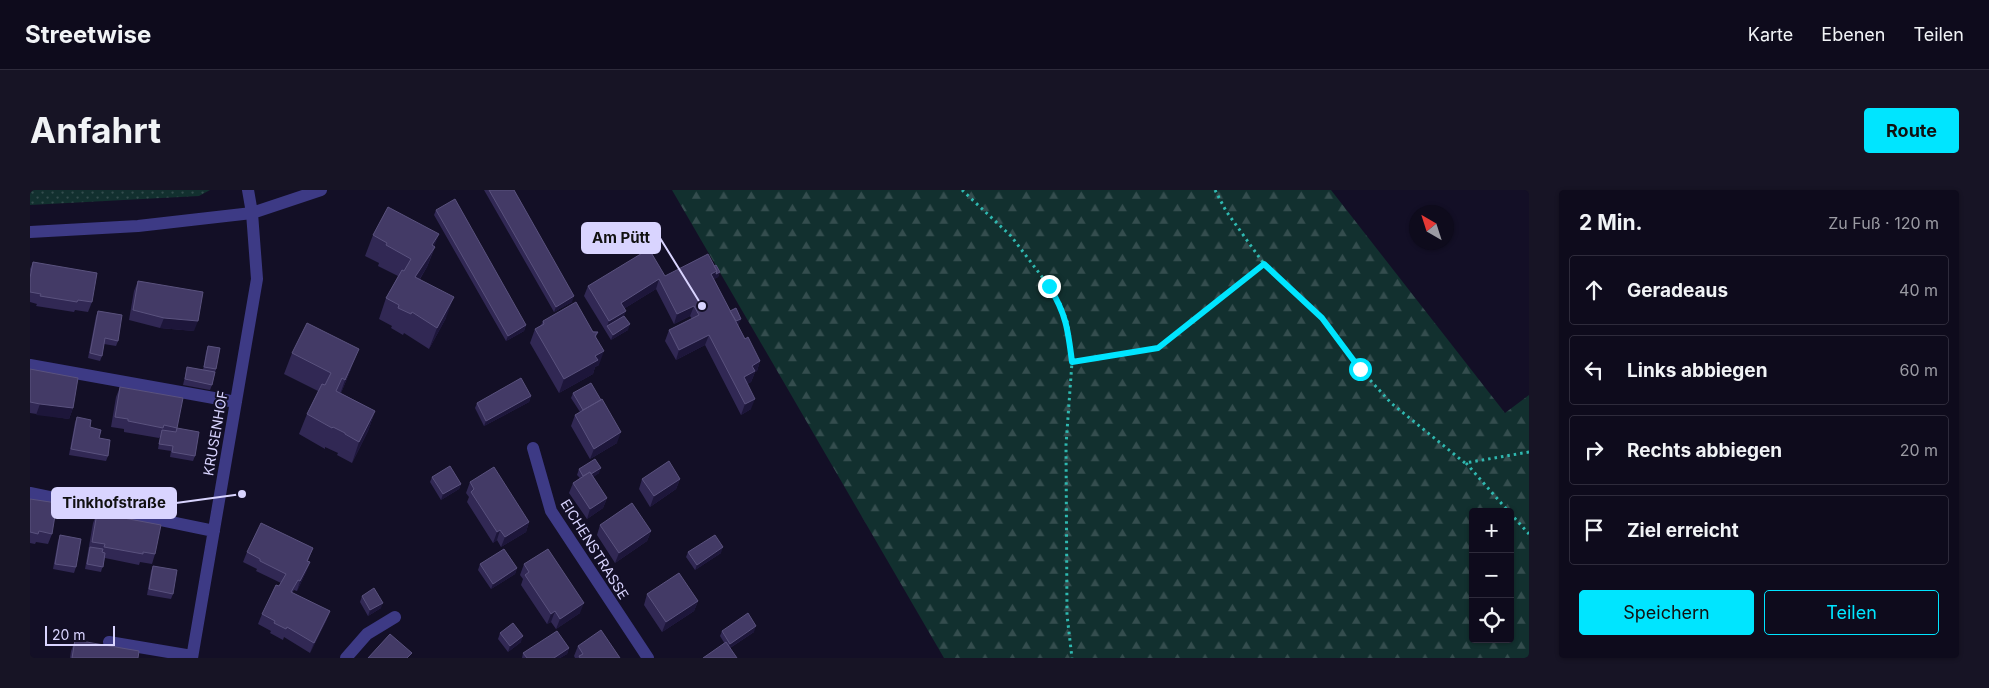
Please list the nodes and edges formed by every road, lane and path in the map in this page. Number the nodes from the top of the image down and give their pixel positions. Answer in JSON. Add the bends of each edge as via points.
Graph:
{"nodes":[{"id":1,"x":248,"y":190,"type":"edge"},
{"id":2,"x":321,"y":190,"type":"edge"},
{"id":3,"x":962,"y":190,"type":"edge"},
{"id":4,"x":1215,"y":190,"type":"edge"},
{"id":5,"x":252,"y":213,"type":"junction"},
{"id":6,"x":30,"y":232,"type":"edge"},
{"id":7,"x":1264,"y":264,"type":"junction"},
{"id":8,"x":1072,"y":362,"type":"junction"},
{"id":9,"x":30,"y":365,"type":"edge"},
{"id":10,"x":236,"y":402,"type":"junction"},
{"id":11,"x":533,"y":448,"type":"dead end"},
{"id":12,"x":1529,"y":452,"type":"edge"},
{"id":13,"x":1466,"y":463,"type":"junction"},
{"id":14,"x":30,"y":493,"type":"edge"},
{"id":15,"x":1506,"y":508,"type":"edge"},
{"id":16,"x":1514,"y":517,"type":"edge"},
{"id":17,"x":214,"y":531,"type":"junction"},
{"id":18,"x":1529,"y":534,"type":"edge"},
{"id":19,"x":395,"y":617,"type":"dead end"},
{"id":20,"x":109,"y":642,"type":"dead end"},
{"id":21,"x":192,"y":657,"type":"edge"},
{"id":22,"x":346,"y":658,"type":"edge"},
{"id":23,"x":648,"y":658,"type":"edge"},
{"id":24,"x":1072,"y":658,"type":"edge"}],
"edges":[{"from":1,"to":5,"type":"street","name":"KRUSENHOF"},
{"from":2,"to":5,"type":"street"},
{"from":3,"to":8,"type":"path","via":[[1011,236],[1049,286],[1068,324]]},
{"from":4,"to":7,"type":"path"},
{"from":5,"to":6,"type":"street","via":[[138,226]]},
{"from":5,"to":10,"type":"street","name":"KRUSENHOF","via":[[257,279]]},
{"from":7,"to":8,"type":"path","via":[[1158,348]]},
{"from":7,"to":13,"type":"path","via":[[1322,318],[1360,369],[1391,403]]},
{"from":8,"to":24,"type":"path","via":[[1066,445],[1067,615]]},
{"from":9,"to":10,"type":"street"},
{"from":10,"to":17,"type":"street","name":"KRUSENHOF"},
{"from":11,"to":23,"type":"street","name":"EICHENSTRASSE","via":[[551,511]]},
{"from":12,"to":13,"type":"path"},
{"from":13,"to":15,"type":"path"},
{"from":14,"to":17,"type":"street"},
{"from":16,"to":18,"type":"path"},
{"from":17,"to":21,"type":"street","name":"KRUSENHOF"},
{"from":19,"to":22,"type":"street","via":[[367,634]]},
{"from":20,"to":21,"type":"street"}]}
